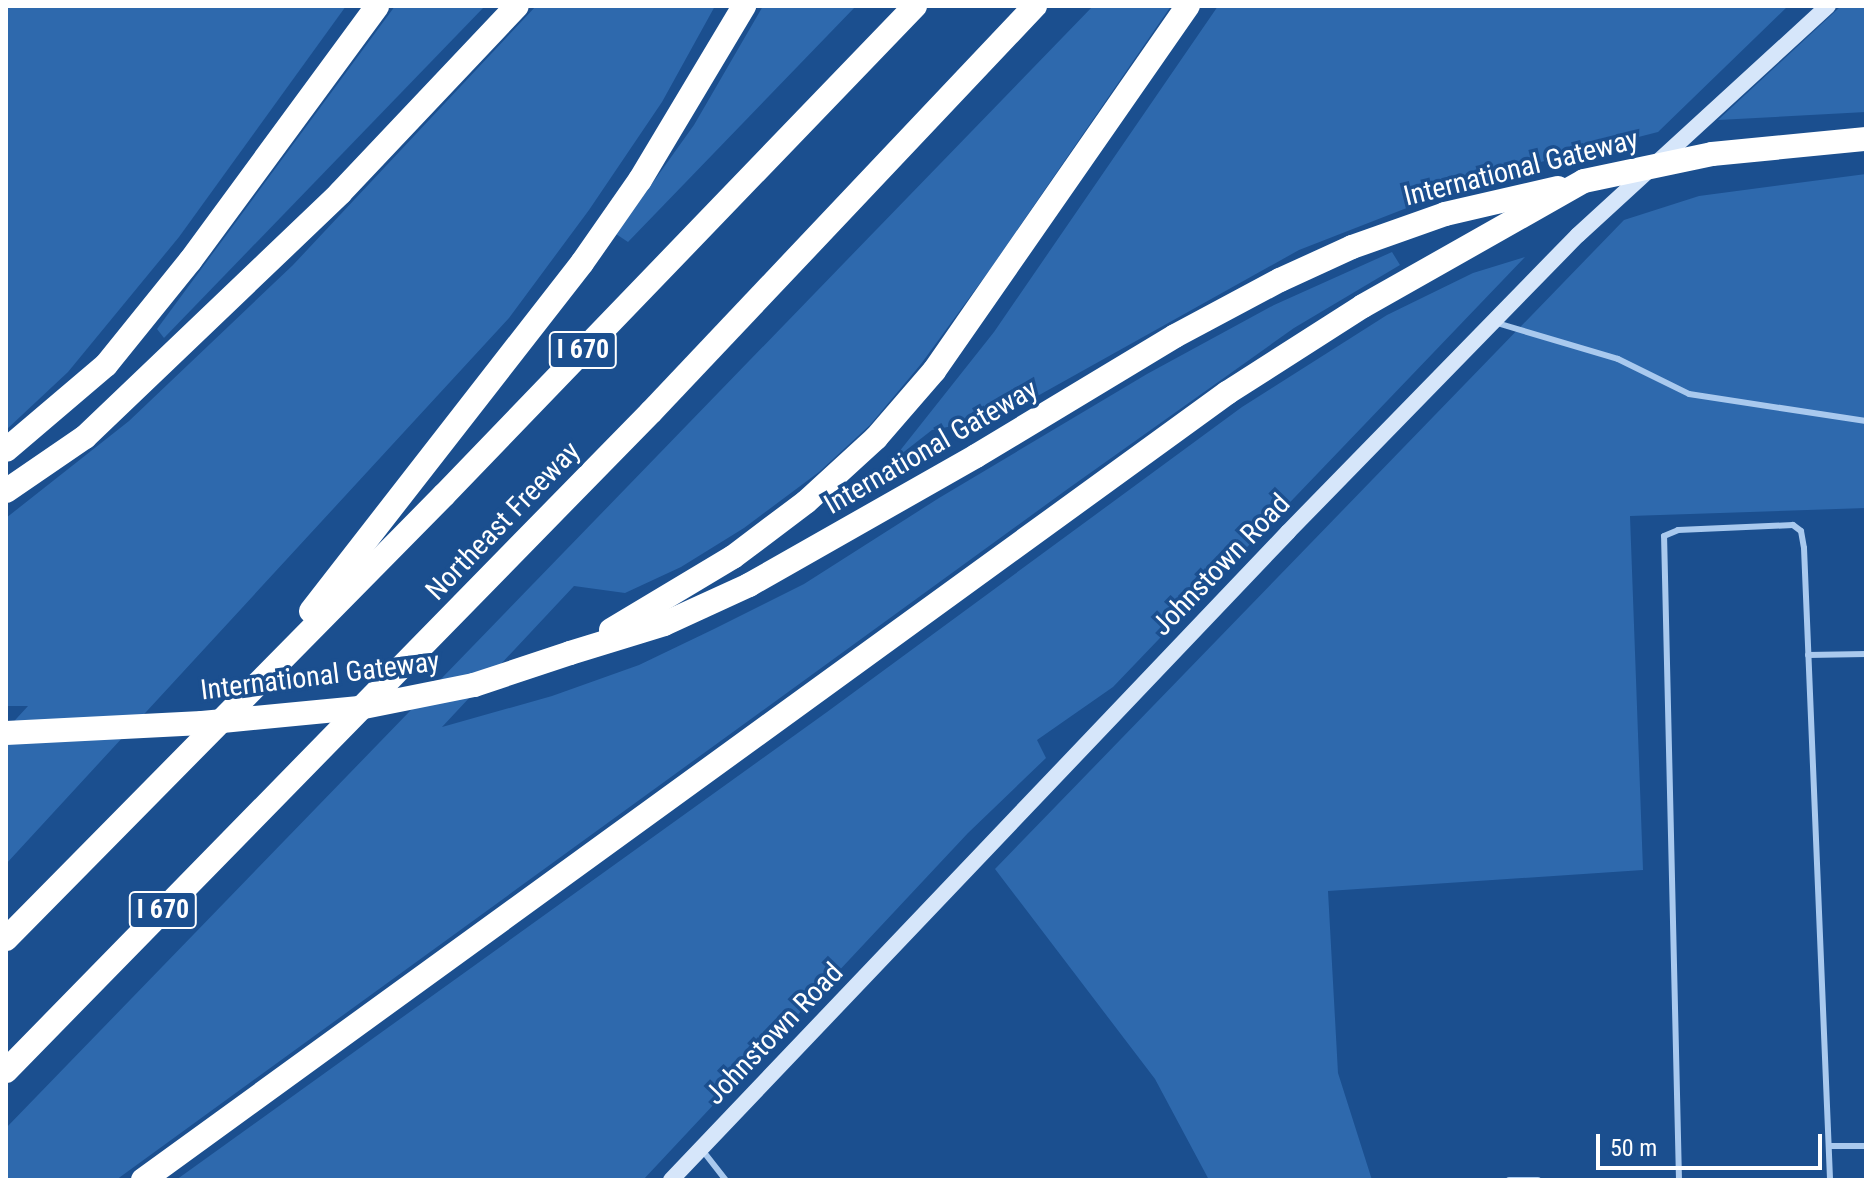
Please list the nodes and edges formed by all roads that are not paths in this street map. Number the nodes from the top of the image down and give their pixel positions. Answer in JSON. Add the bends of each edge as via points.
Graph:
{"nodes":[{"id":1,"x":377,"y":6,"type":"edge"},
{"id":2,"x":517,"y":6,"type":"edge"},
{"id":3,"x":744,"y":6,"type":"edge"},
{"id":4,"x":915,"y":6,"type":"edge"},
{"id":5,"x":1035,"y":6,"type":"edge"},
{"id":6,"x":1188,"y":6,"type":"edge"},
{"id":7,"x":1828,"y":6,"type":"edge"},
{"id":8,"x":1866,"y":139,"type":"edge"},
{"id":9,"x":1584,"y":181,"type":"junction"},
{"id":10,"x":1493,"y":322,"type":"junction"},
{"id":11,"x":1866,"y":421,"type":"edge"},
{"id":12,"x":6,"y":450,"type":"edge"},
{"id":13,"x":6,"y":491,"type":"edge"},
{"id":14,"x":570,"y":653,"type":"junction"},
{"id":15,"x":1866,"y":654,"type":"edge"},
{"id":16,"x":1808,"y":655,"type":"junction"},
{"id":17,"x":249,"y":692,"type":"junction"},
{"id":18,"x":6,"y":733,"type":"edge"},
{"id":19,"x":6,"y":939,"type":"edge"},
{"id":20,"x":6,"y":1071,"type":"edge"},
{"id":21,"x":1830,"y":1146,"type":"junction"},
{"id":22,"x":1866,"y":1146,"type":"edge"},
{"id":23,"x":701,"y":1148,"type":"junction"},
{"id":24,"x":143,"y":1180,"type":"edge"},
{"id":25,"x":671,"y":1180,"type":"edge"},
{"id":26,"x":726,"y":1180,"type":"edge"},
{"id":27,"x":1509,"y":1180,"type":"edge"},
{"id":28,"x":1538,"y":1180,"type":"edge"},
{"id":29,"x":1679,"y":1180,"type":"edge"},
{"id":30,"x":1830,"y":1180,"type":"edge"}],
"edges":[{"from":1,"to":12,"type":"highway","via":[[190,261],[106,365]]},
{"from":2,"to":13,"type":"highway","via":[[340,193],[96,427]]},
{"from":3,"to":17,"type":"highway","via":[[640,180],[582,263]]},
{"from":4,"to":17,"type":"highway","number":"I 670"},
{"from":5,"to":20,"type":"highway","name":"Northeast Freeway","number":"I 670","via":[[651,412]]},
{"from":6,"to":14,"type":"highway","via":[[934,371],[876,438],[806,502],[733,557]]},
{"from":7,"to":10,"type":"main road","name":"Johnstown Road","via":[[1578,235]]},
{"from":8,"to":9,"type":"highway","name":"International Gateway","bridge":true,"via":[[1712,154]]},
{"from":9,"to":14,"type":"highway","name":"International Gateway","via":[[1445,214],[1280,280],[749,585],[664,624]]},
{"from":9,"to":24,"type":"highway","via":[[1363,306],[1227,393]]},
{"from":10,"to":11,"type":"lane","via":[[1618,359],[1689,394]]},
{"from":10,"to":23,"type":"main road","name":"Johnstown Road"},
{"from":14,"to":18,"type":"highway","name":"International Gateway","bridge":true,"via":[[474,685],[359,708]]},
{"from":15,"to":16,"type":"lane"},
{"from":16,"to":21,"type":"lane"},
{"from":16,"to":29,"type":"lane","via":[[1801,531],[1793,525],[1678,530],[1664,536]]},
{"from":17,"to":19,"type":"highway","number":"I 670"},
{"from":21,"to":22,"type":"lane"},
{"from":21,"to":30,"type":"lane"},
{"from":23,"to":25,"type":"main road","name":"Johnstown Road"},
{"from":23,"to":26,"type":"lane"},
{"from":27,"to":28,"type":"lane"}]}
